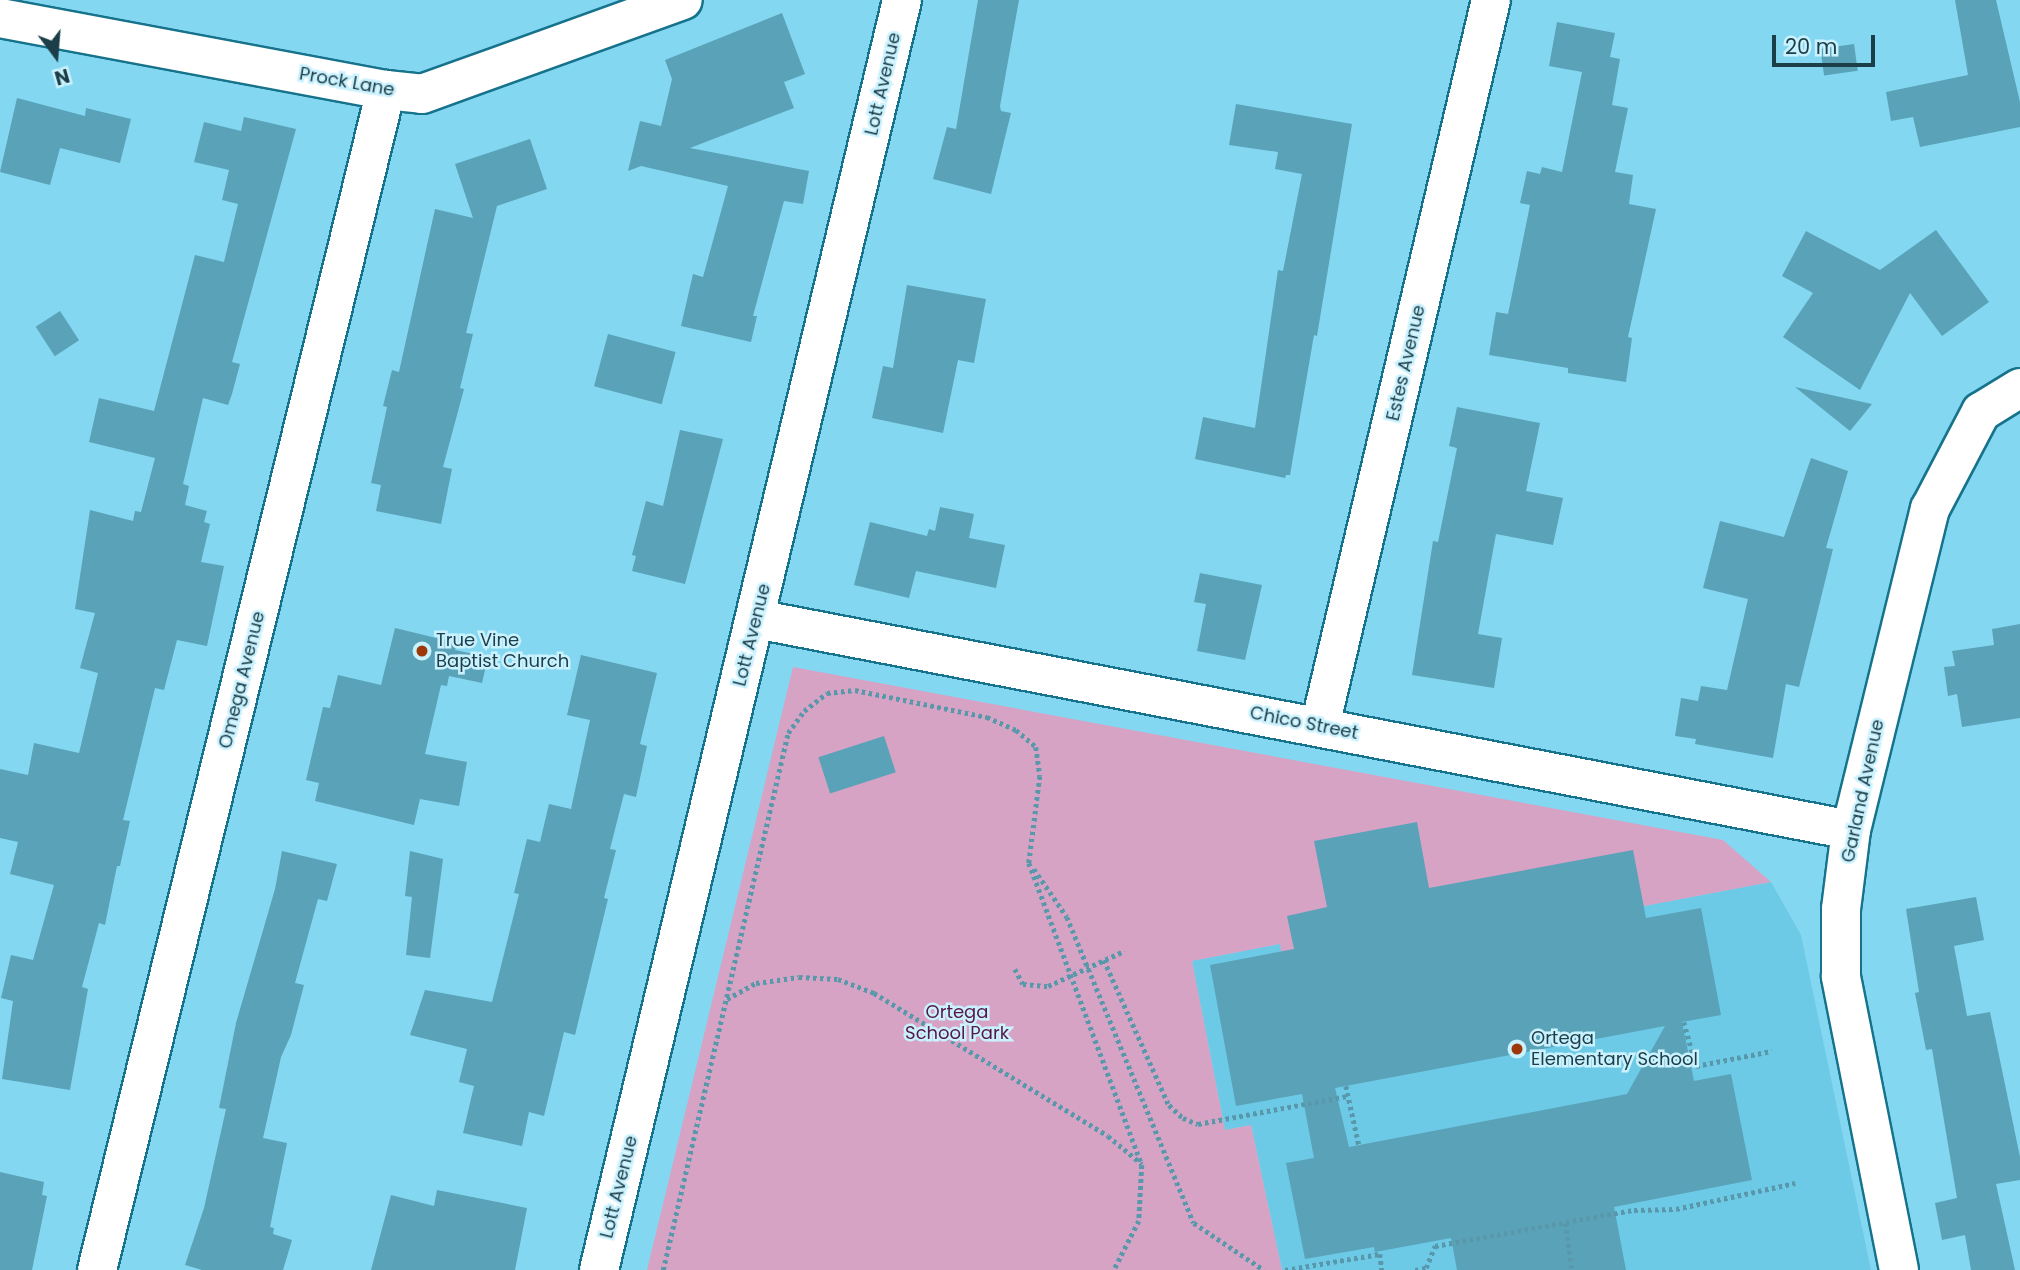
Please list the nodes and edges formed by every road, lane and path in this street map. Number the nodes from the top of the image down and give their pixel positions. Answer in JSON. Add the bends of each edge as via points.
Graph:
{"nodes":[{"id":1,"x":683,"y":0,"type":"edge"},
{"id":2,"x":902,"y":0,"type":"edge"},
{"id":3,"x":1491,"y":0,"type":"edge"},
{"id":4,"x":0,"y":18,"type":"edge"},
{"id":5,"x":386,"y":90,"type":"junction"},
{"id":6,"x":2020,"y":388,"type":"edge"},
{"id":7,"x":757,"y":619,"type":"junction"},
{"id":8,"x":1321,"y":726,"type":"junction"},
{"id":9,"x":1851,"y":830,"type":"junction"},
{"id":10,"x":1029,"y":863,"type":"junction"},
{"id":11,"x":1124,"y":951,"type":"dead end"},
{"id":12,"x":1104,"y":960,"type":"junction"},
{"id":13,"x":1087,"y":968,"type":"junction"},
{"id":14,"x":1015,"y":969,"type":"dead end"},
{"id":15,"x":1071,"y":975,"type":"junction"},
{"id":16,"x":727,"y":999,"type":"junction"},
{"id":17,"x":1684,"y":1022,"type":"dead end"},
{"id":18,"x":1772,"y":1051,"type":"dead end"},
{"id":19,"x":1346,"y":1086,"type":"dead end"},
{"id":20,"x":1348,"y":1096,"type":"junction"},
{"id":21,"x":1359,"y":1145,"type":"dead end"},
{"id":22,"x":1142,"y":1165,"type":"junction"},
{"id":23,"x":1795,"y":1184,"type":"dead end"},
{"id":24,"x":1566,"y":1223,"type":"junction"},
{"id":25,"x":97,"y":1270,"type":"edge"},
{"id":26,"x":599,"y":1270,"type":"edge"},
{"id":27,"x":663,"y":1270,"type":"edge"},
{"id":28,"x":1114,"y":1270,"type":"edge"},
{"id":29,"x":1264,"y":1270,"type":"edge"},
{"id":30,"x":1285,"y":1270,"type":"edge"},
{"id":31,"x":1382,"y":1270,"type":"edge"},
{"id":32,"x":1415,"y":1270,"type":"edge"},
{"id":33,"x":1572,"y":1270,"type":"edge"},
{"id":34,"x":1899,"y":1270,"type":"edge"}],
"edges":[{"from":1,"to":5,"type":"street","name":"Prock Lane","via":[[422,94]]},
{"from":2,"to":7,"type":"street","name":"Lott Avenue"},
{"from":3,"to":8,"type":"street","name":"Estes Avenue"},
{"from":4,"to":5,"type":"street","name":"Prock Lane"},
{"from":5,"to":25,"type":"street","name":"Omega Avenue"},
{"from":6,"to":9,"type":"street","name":"Garland Avenue","via":[[1981,412],[1930,509]]},
{"from":7,"to":8,"type":"street","name":"Chico Street"},
{"from":7,"to":26,"type":"street","name":"Lott Avenue"},
{"from":8,"to":9,"type":"street","name":"Chico Street"},
{"from":9,"to":34,"type":"street","name":"Garland Avenue","via":[[1841,908],[1842,976]]},
{"from":10,"to":13,"type":"path","via":[[1067,917]]},
{"from":10,"to":15,"type":"path"},
{"from":10,"to":16,"type":"path","via":[[1040,776],[1036,747],[1016,730],[987,717],[855,690],[827,693],[804,711],[788,733]]},
{"from":11,"to":12,"type":"path"},
{"from":12,"to":13,"type":"path"},
{"from":12,"to":20,"type":"path","via":[[1169,1105],[1183,1118],[1198,1124]]},
{"from":13,"to":15,"type":"path"},
{"from":13,"to":29,"type":"path","via":[[1194,1223]]},
{"from":14,"to":15,"type":"path","via":[[1023,984],[1036,987]]},
{"from":15,"to":22,"type":"path"},
{"from":16,"to":22,"type":"path","via":[[756,983],[799,977],[838,979],[874,993],[1108,1136]]},
{"from":16,"to":27,"type":"path"},
{"from":17,"to":18,"type":"path","via":[[1696,1066]]},
{"from":19,"to":20,"type":"path"},
{"from":20,"to":21,"type":"path"},
{"from":22,"to":28,"type":"path","via":[[1139,1221]]},
{"from":23,"to":24,"type":"path","via":[[1676,1209],[1633,1210]]},
{"from":24,"to":32,"type":"path","via":[[1435,1246],[1426,1268]]},
{"from":24,"to":33,"type":"path"},
{"from":30,"to":31,"type":"path","via":[[1380,1254]]}]}
